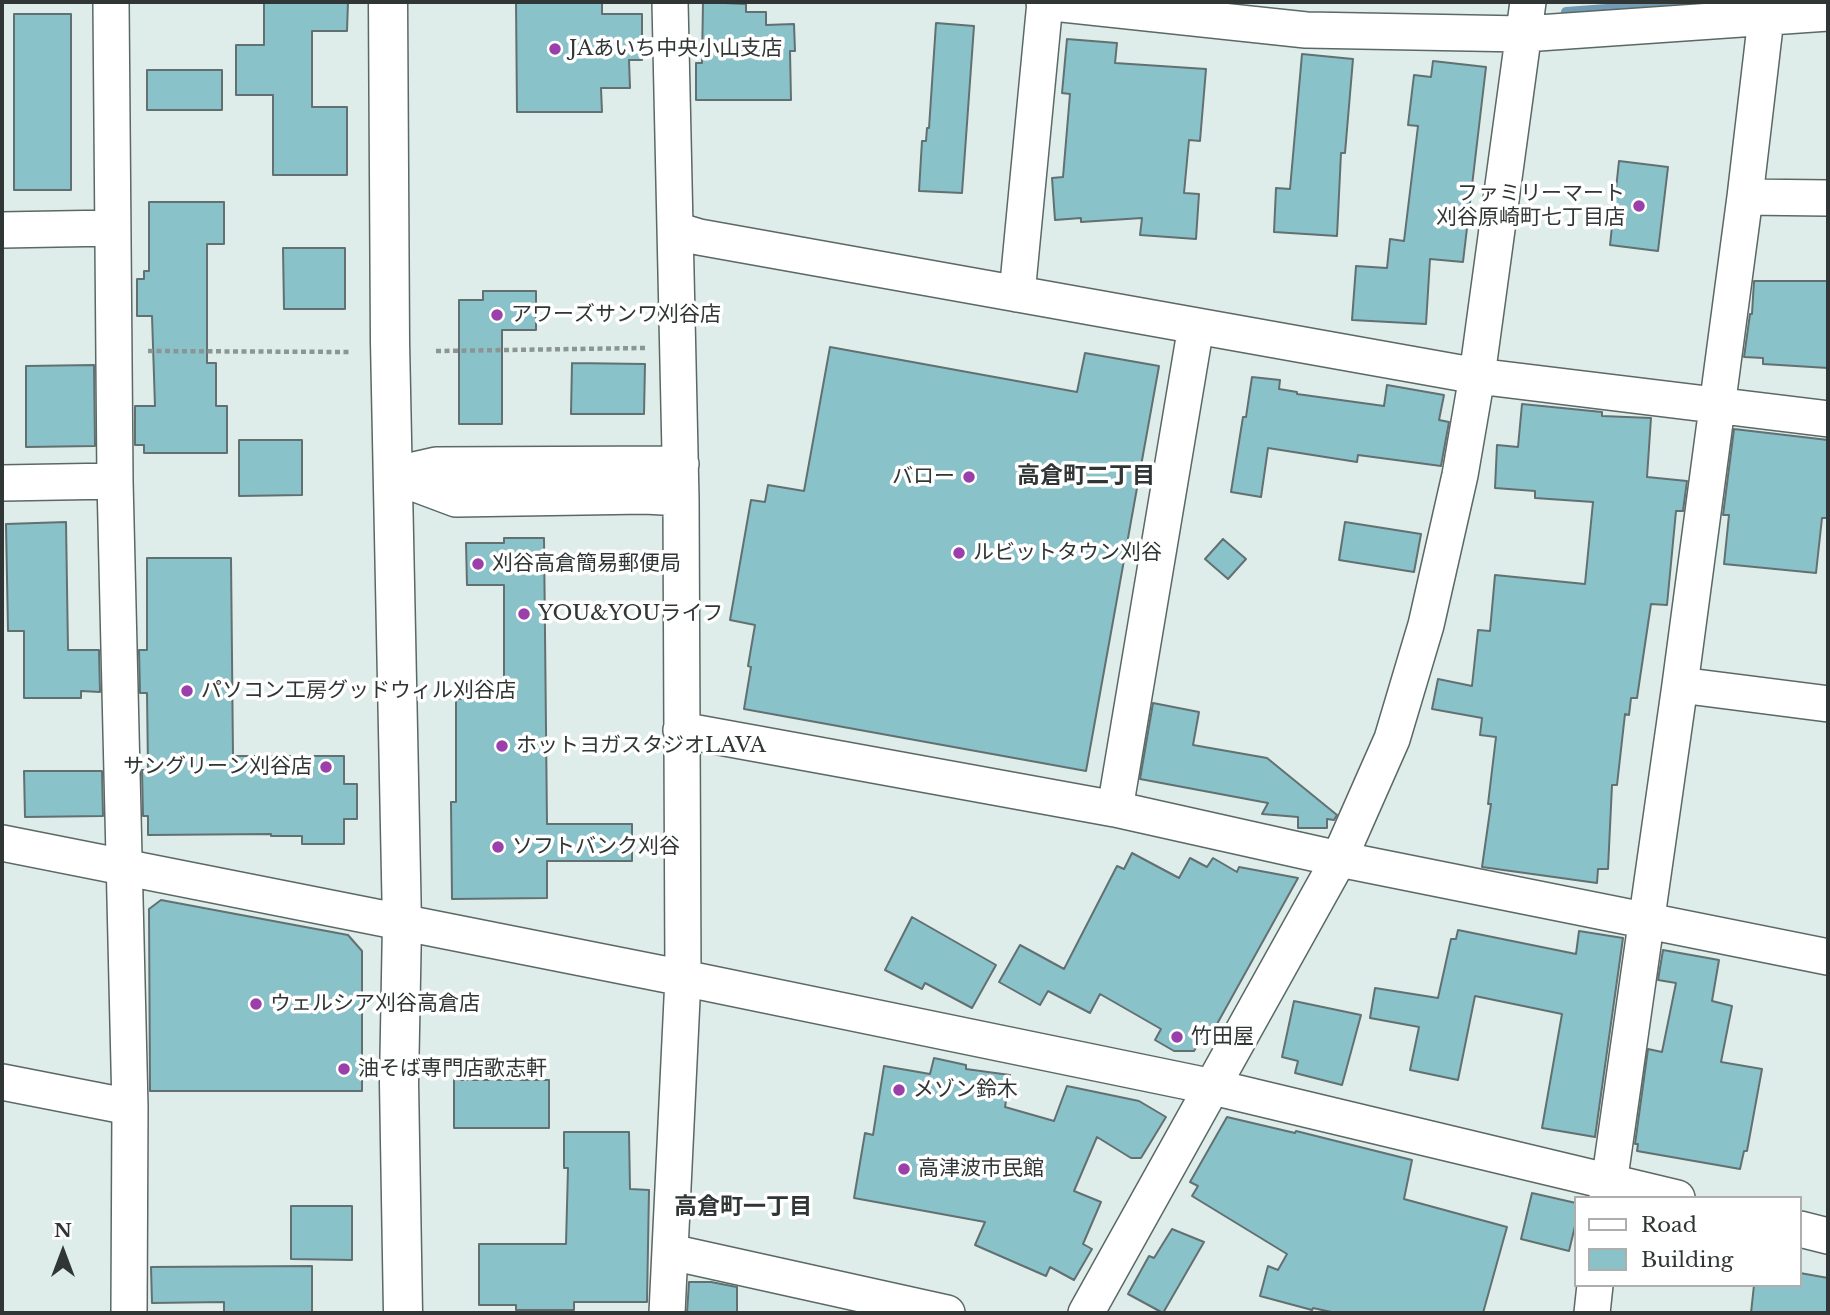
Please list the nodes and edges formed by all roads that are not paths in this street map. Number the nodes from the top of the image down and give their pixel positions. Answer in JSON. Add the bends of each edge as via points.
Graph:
{"nodes":[{"id":1,"x":111,"y":2,"type":"edge"},
{"id":2,"x":388,"y":2,"type":"edge"},
{"id":3,"x":670,"y":2,"type":"edge"},
{"id":4,"x":1045,"y":2,"type":"edge"},
{"id":5,"x":1828,"y":13,"type":"edge"},
{"id":6,"x":1526,"y":18,"type":"edge"},
{"id":7,"x":1766,"y":18,"type":"junction"},
{"id":8,"x":1745,"y":197,"type":"junction"},
{"id":9,"x":1828,"y":198,"type":"edge"},
{"id":10,"x":112,"y":229,"type":"junction"},
{"id":11,"x":2,"y":230,"type":"edge"},
{"id":12,"x":677,"y":230,"type":"junction"},
{"id":13,"x":1017,"y":294,"type":"junction"},
{"id":14,"x":1196,"y":327,"type":"junction"},
{"id":15,"x":1477,"y":376,"type":"junction"},
{"id":16,"x":1716,"y":406,"type":"junction"},
{"id":17,"x":1828,"y":419,"type":"edge"},
{"id":18,"x":392,"y":475,"type":"junction"},
{"id":19,"x":115,"y":481,"type":"junction"},
{"id":20,"x":681,"y":481,"type":"junction"},
{"id":21,"x":2,"y":483,"type":"edge"},
{"id":22,"x":1680,"y":685,"type":"junction"},
{"id":23,"x":1828,"y":704,"type":"edge"},
{"id":24,"x":681,"y":730,"type":"junction"},
{"id":25,"x":1115,"y":809,"type":"junction"},
{"id":26,"x":2,"y":843,"type":"edge"},
{"id":27,"x":1339,"y":859,"type":"junction"},
{"id":28,"x":125,"y":867,"type":"junction"},
{"id":29,"x":1645,"y":920,"type":"junction"},
{"id":30,"x":402,"y":923,"type":"junction"},
{"id":31,"x":1828,"y":957,"type":"edge"},
{"id":32,"x":682,"y":978,"type":"junction"},
{"id":33,"x":2,"y":1082,"type":"edge"},
{"id":34,"x":1213,"y":1087,"type":"junction"},
{"id":35,"x":130,"y":1107,"type":"junction"},
{"id":36,"x":1608,"y":1189,"type":"edge"},
{"id":37,"x":1662,"y":1196,"type":"edge"},
{"id":38,"x":1802,"y":1230,"type":"edge"},
{"id":39,"x":1828,"y":1236,"type":"edge"},
{"id":40,"x":671,"y":1252,"type":"junction"},
{"id":41,"x":1595,"y":1287,"type":"edge"},
{"id":42,"x":129,"y":1313,"type":"edge"},
{"id":43,"x":403,"y":1313,"type":"edge"},
{"id":44,"x":667,"y":1313,"type":"edge"},
{"id":45,"x":947,"y":1313,"type":"edge"},
{"id":46,"x":1086,"y":1313,"type":"edge"},
{"id":47,"x":1592,"y":1313,"type":"edge"}],
"edges":[{"from":1,"to":10,"type":"street"},
{"from":2,"to":18,"type":"street"},
{"from":3,"to":12,"type":"street"},
{"from":4,"to":6,"type":"street","via":[[1306,30]]},
{"from":4,"to":13,"type":"street"},
{"from":5,"to":7,"type":"street"},
{"from":6,"to":7,"type":"street"},
{"from":6,"to":15,"type":"street"},
{"from":7,"to":8,"type":"street"},
{"from":8,"to":9,"type":"street"},
{"from":8,"to":16,"type":"street"},
{"from":10,"to":11,"type":"street"},
{"from":10,"to":19,"type":"street"},
{"from":12,"to":13,"type":"street"},
{"from":12,"to":20,"type":"street"},
{"from":13,"to":14,"type":"street"},
{"from":14,"to":15,"type":"street"},
{"from":14,"to":25,"type":"street"},
{"from":15,"to":16,"type":"street"},
{"from":15,"to":27,"type":"street","via":[[1426,625],[1392,739]]},
{"from":16,"to":17,"type":"street"},
{"from":16,"to":22,"type":"street"},
{"from":18,"to":20,"type":"street","via":[[436,465]]},
{"from":18,"to":30,"type":"street"},
{"from":19,"to":21,"type":"street"},
{"from":19,"to":28,"type":"street"},
{"from":20,"to":24,"type":"street"},
{"from":22,"to":23,"type":"street"},
{"from":22,"to":29,"type":"street"},
{"from":24,"to":25,"type":"street"},
{"from":24,"to":32,"type":"street"},
{"from":25,"to":27,"type":"street"},
{"from":26,"to":28,"type":"street"},
{"from":27,"to":29,"type":"street"},
{"from":27,"to":34,"type":"street"},
{"from":28,"to":30,"type":"street"},
{"from":28,"to":35,"type":"street"},
{"from":29,"to":31,"type":"street"},
{"from":29,"to":36,"type":"street"},
{"from":30,"to":32,"type":"street"},
{"from":30,"to":43,"type":"street"},
{"from":32,"to":34,"type":"street"},
{"from":32,"to":40,"type":"street"},
{"from":33,"to":35,"type":"street"},
{"from":34,"to":36,"type":"street"},
{"from":34,"to":46,"type":"street"},
{"from":35,"to":42,"type":"street"},
{"from":36,"to":37,"type":"street"},
{"from":38,"to":39,"type":"street"},
{"from":40,"to":44,"type":"street"},
{"from":40,"to":45,"type":"street"},
{"from":41,"to":47,"type":"street"}]}
